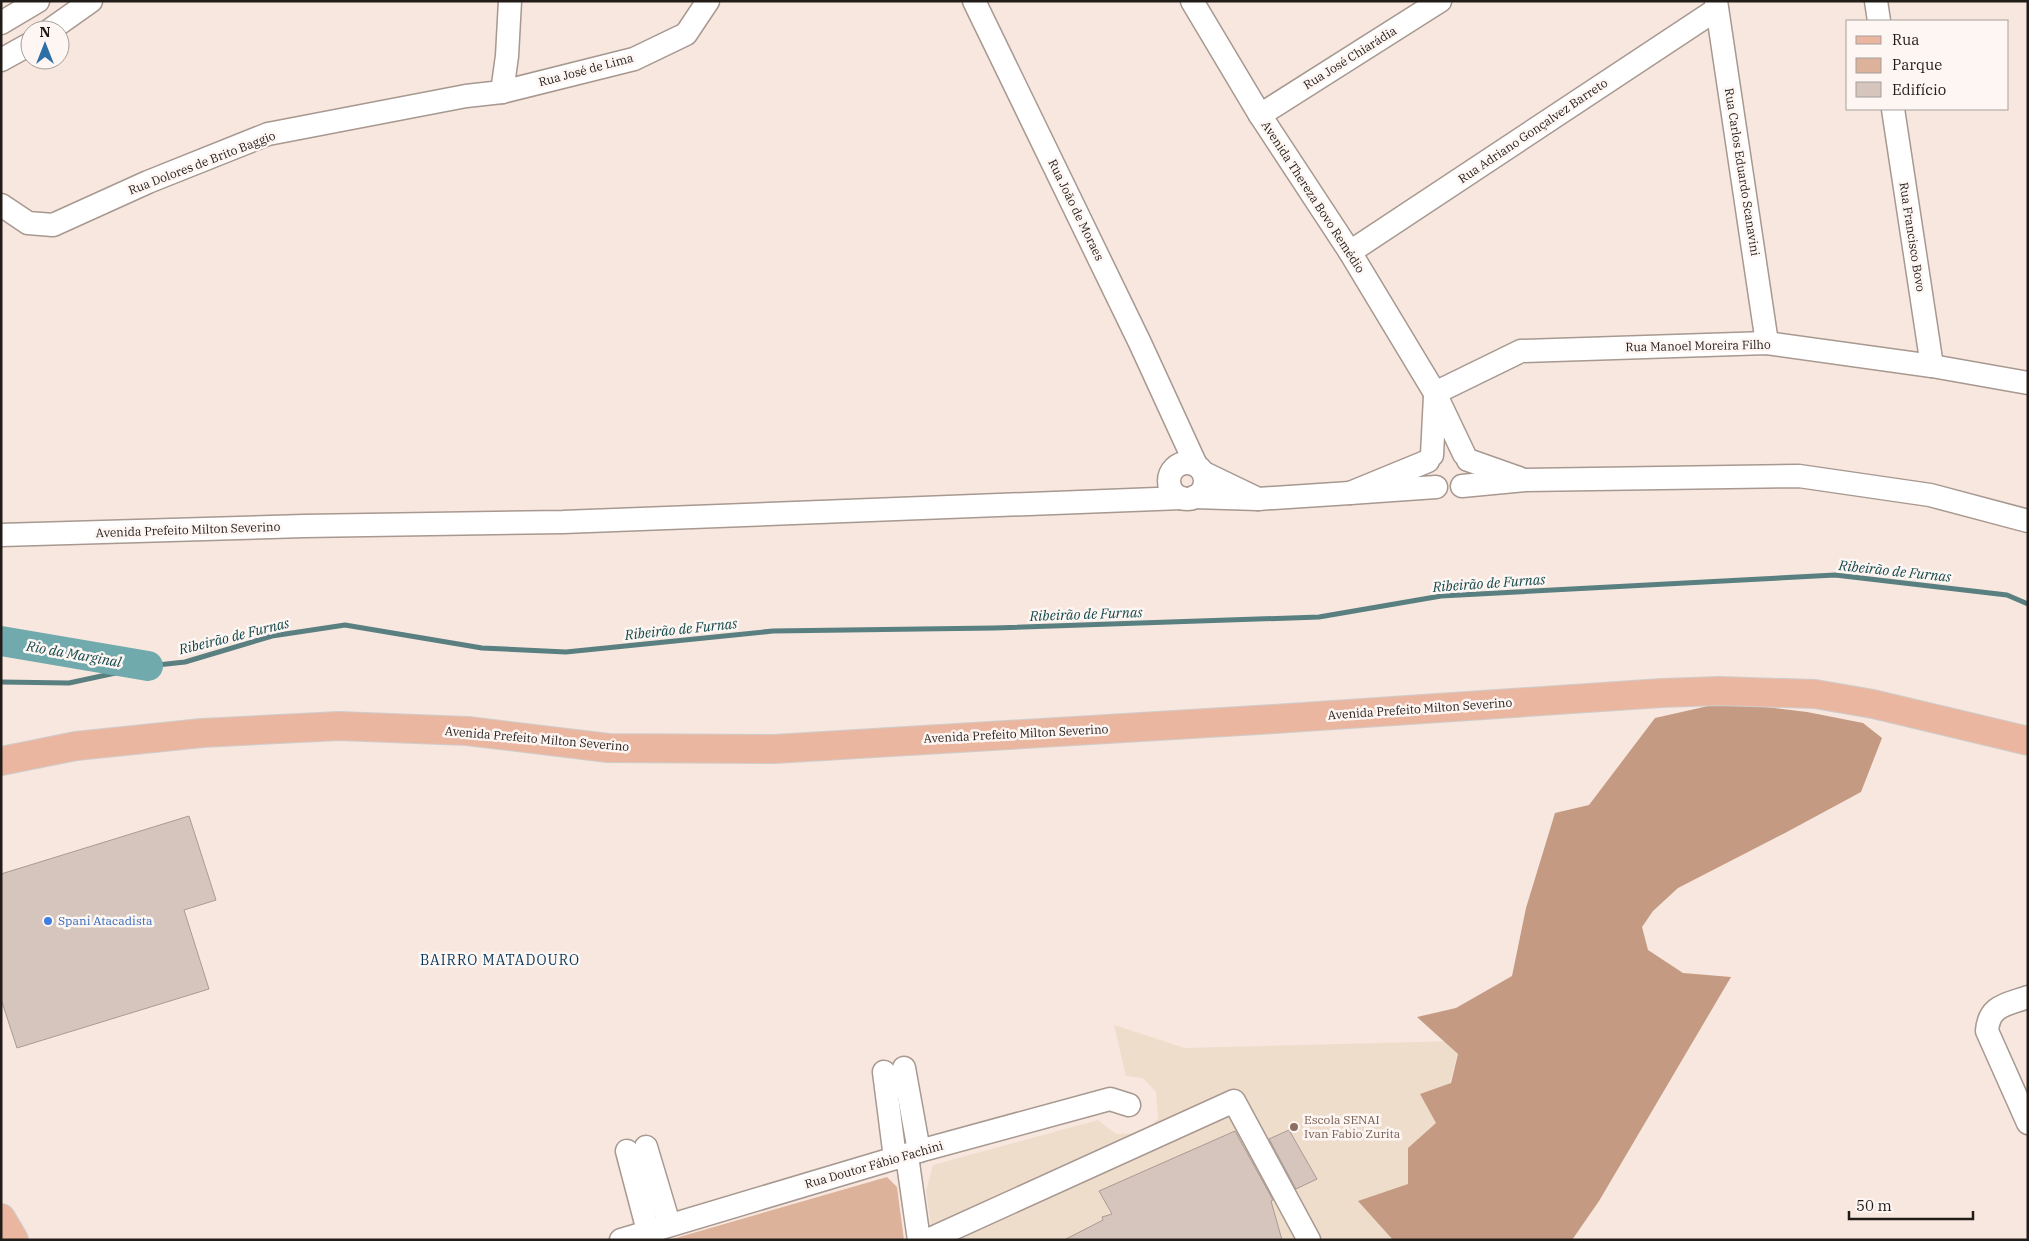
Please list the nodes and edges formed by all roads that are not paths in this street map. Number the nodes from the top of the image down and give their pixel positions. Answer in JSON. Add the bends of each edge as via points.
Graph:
{"nodes":[{"id":1,"x":38,"y":1,"type":"edge"},
{"id":2,"x":510,"y":1,"type":"edge"},
{"id":3,"x":708,"y":1,"type":"edge"},
{"id":4,"x":974,"y":1,"type":"edge"},
{"id":5,"x":1192,"y":1,"type":"edge"},
{"id":6,"x":1440,"y":1,"type":"edge"},
{"id":7,"x":1876,"y":1,"type":"edge"},
{"id":8,"x":89,"y":2,"type":"edge"},
{"id":9,"x":1716,"y":5,"type":"edge"},
{"id":10,"x":64,"y":20,"type":"edge"},
{"id":11,"x":1879,"y":20,"type":"edge"},
{"id":12,"x":1,"y":24,"type":"edge"},
{"id":13,"x":20,"y":50,"type":"edge"},
{"id":14,"x":1,"y":60,"type":"edge"},
{"id":15,"x":502,"y":92,"type":"junction"},
{"id":16,"x":1892,"y":110,"type":"edge"},
{"id":17,"x":1260,"y":115,"type":"junction"},
{"id":18,"x":1,"y":205,"type":"edge"},
{"id":19,"x":1350,"y":252,"type":"junction"},
{"id":20,"x":1767,"y":343,"type":"junction"},
{"id":21,"x":1932,"y":366,"type":"junction"},
{"id":22,"x":2028,"y":383,"type":"edge"},
{"id":23,"x":1435,"y":393,"type":"junction"},
{"id":24,"x":1466,"y":457,"type":"junction"},
{"id":25,"x":1430,"y":458,"type":"junction"},
{"id":26,"x":1186,"y":470,"type":"junction"},
{"id":27,"x":1525,"y":480,"type":"junction"},
{"id":28,"x":1462,"y":486,"type":"junction"},
{"id":29,"x":1436,"y":487,"type":"junction"},
{"id":30,"x":1350,"y":493,"type":"junction"},
{"id":31,"x":1188,"y":497,"type":"junction"},
{"id":32,"x":1258,"y":499,"type":"junction"},
{"id":33,"x":1118,"y":501,"type":"junction"},
{"id":34,"x":2028,"y":520,"type":"edge"},
{"id":35,"x":3,"y":536,"type":"edge"},
{"id":36,"x":2028,"y":741,"type":"edge"},
{"id":37,"x":1,"y":761,"type":"edge"},
{"id":38,"x":2028,"y":997,"type":"edge"},
{"id":39,"x":894,"y":1070,"type":"dead end"},
{"id":40,"x":1129,"y":1105,"type":"dead end"},
{"id":41,"x":2028,"y":1123,"type":"edge"},
{"id":42,"x":637,"y":1149,"type":"dead end"},
{"id":43,"x":907,"y":1155,"type":"junction"},
{"id":44,"x":1,"y":1218,"type":"edge"},
{"id":45,"x":658,"y":1228,"type":"junction"},
{"id":46,"x":14,"y":1240,"type":"edge"},
{"id":47,"x":620,"y":1240,"type":"edge"},
{"id":48,"x":919,"y":1240,"type":"edge"},
{"id":49,"x":928,"y":1240,"type":"edge"},
{"id":50,"x":1309,"y":1240,"type":"edge"}],
"edges":[{"from":1,"to":12,"type":"street"},
{"from":2,"to":15,"type":"street"},
{"from":3,"to":15,"type":"street","name":"Rua José de Lima","via":[[686,34],[634,59]]},
{"from":4,"to":26,"type":"street","name":"Rua João de Moraes","via":[[1176,421]]},
{"from":5,"to":17,"type":"street","name":"Avenida Thereza Bovo Remédio"},
{"from":6,"to":17,"type":"street","name":"Rua José Chiarádia"},
{"from":7,"to":11,"type":"street"},
{"from":8,"to":10,"type":"street"},
{"from":9,"to":19,"type":"street","name":"Rua Adriano Gonçalvez Barreto"},
{"from":9,"to":20,"type":"street","name":"Rua Carlos Eduardo Scanavini"},
{"from":13,"to":14,"type":"street"},
{"from":15,"to":18,"type":"street","name":"Rua Dolores de Brito Baggio","via":[[268,134],[148,182],[53,225],[28,223]]},
{"from":16,"to":21,"type":"street","name":"Rua Francisco Bovo"},
{"from":17,"to":19,"type":"street","name":"Avenida Thereza Bovo Remédio"},
{"from":19,"to":23,"type":"street","name":"Avenida Thereza Bovo Remédio"},
{"from":20,"to":21,"type":"street","name":"Rua Manoel Moreira Filho"},
{"from":20,"to":23,"type":"street","name":"Rua Manoel Moreira Filho","via":[[1521,351]]},
{"from":21,"to":22,"type":"street","name":"Rua Manoel Moreira Filho"},
{"from":23,"to":24,"type":"street","name":"Avenida Thereza Bovo Remédio"},
{"from":23,"to":25,"type":"street"},
{"from":24,"to":25,"type":"street","name":"Avenida Prefeito Milton Severino","via":[[1451,448],[1440,449]]},
{"from":24,"to":27,"type":"street","name":"Avenida Prefeito Milton Severino"},
{"from":24,"to":28,"type":"street","via":[[1470,474]]},
{"from":25,"to":29,"type":"street","via":[[1428,475]]},
{"from":25,"to":30,"type":"street","name":"Avenida Prefeito Milton Severino"},
{"from":26,"to":31,"type":"street","via":[[1170,485],[1172,490]]},
{"from":26,"to":31,"type":"street","via":[[1205,484],[1199,494]]},
{"from":26,"to":32,"type":"street","name":"Avenida Prefeito Milton Severino"},
{"from":26,"to":33,"type":"street","name":"Avenida Prefeito Milton Severino"},
{"from":27,"to":28,"type":"street","name":"Avenida Prefeito Milton Severino"},
{"from":27,"to":34,"type":"street","name":"Avenida Prefeito Milton Severino","via":[[1799,476],[1930,495]]},
{"from":28,"to":29,"type":"street","name":"Avenida Prefeito Milton Severino","via":[[1449,491]]},
{"from":29,"to":30,"type":"street","name":"Avenida Prefeito Milton Severino"},
{"from":30,"to":32,"type":"street","name":"Avenida Prefeito Milton Severino"},
{"from":31,"to":32,"type":"street","name":"Avenida Prefeito Milton Severino"},
{"from":31,"to":33,"type":"street","name":"Avenida Prefeito Milton Severino"},
{"from":33,"to":35,"type":"street","name":"Avenida Prefeito Milton Severino","via":[[563,522]]},
{"from":36,"to":37,"type":"main road","name":"Avenida Prefeito Milton Severino","via":[[1873,704],[1815,694],[1719,691],[774,748],[608,748],[467,731],[339,726],[202,733],[76,746]]},
{"from":38,"to":41,"type":"street","via":[[1994,1010],[1988,1020],[1987,1031]]},
{"from":39,"to":43,"type":"street"},
{"from":40,"to":43,"type":"street","name":"Rua Doutor Fábio Fachini","via":[[1110,1099]]},
{"from":42,"to":45,"type":"street"},
{"from":43,"to":45,"type":"street","name":"Rua Doutor Fábio Fachini"},
{"from":43,"to":48,"type":"street"},
{"from":44,"to":46,"type":"main road"},
{"from":45,"to":47,"type":"street","name":"Rua Doutor Fábio Fachini"},
{"from":49,"to":50,"type":"street","via":[[1234,1101]]}]}
